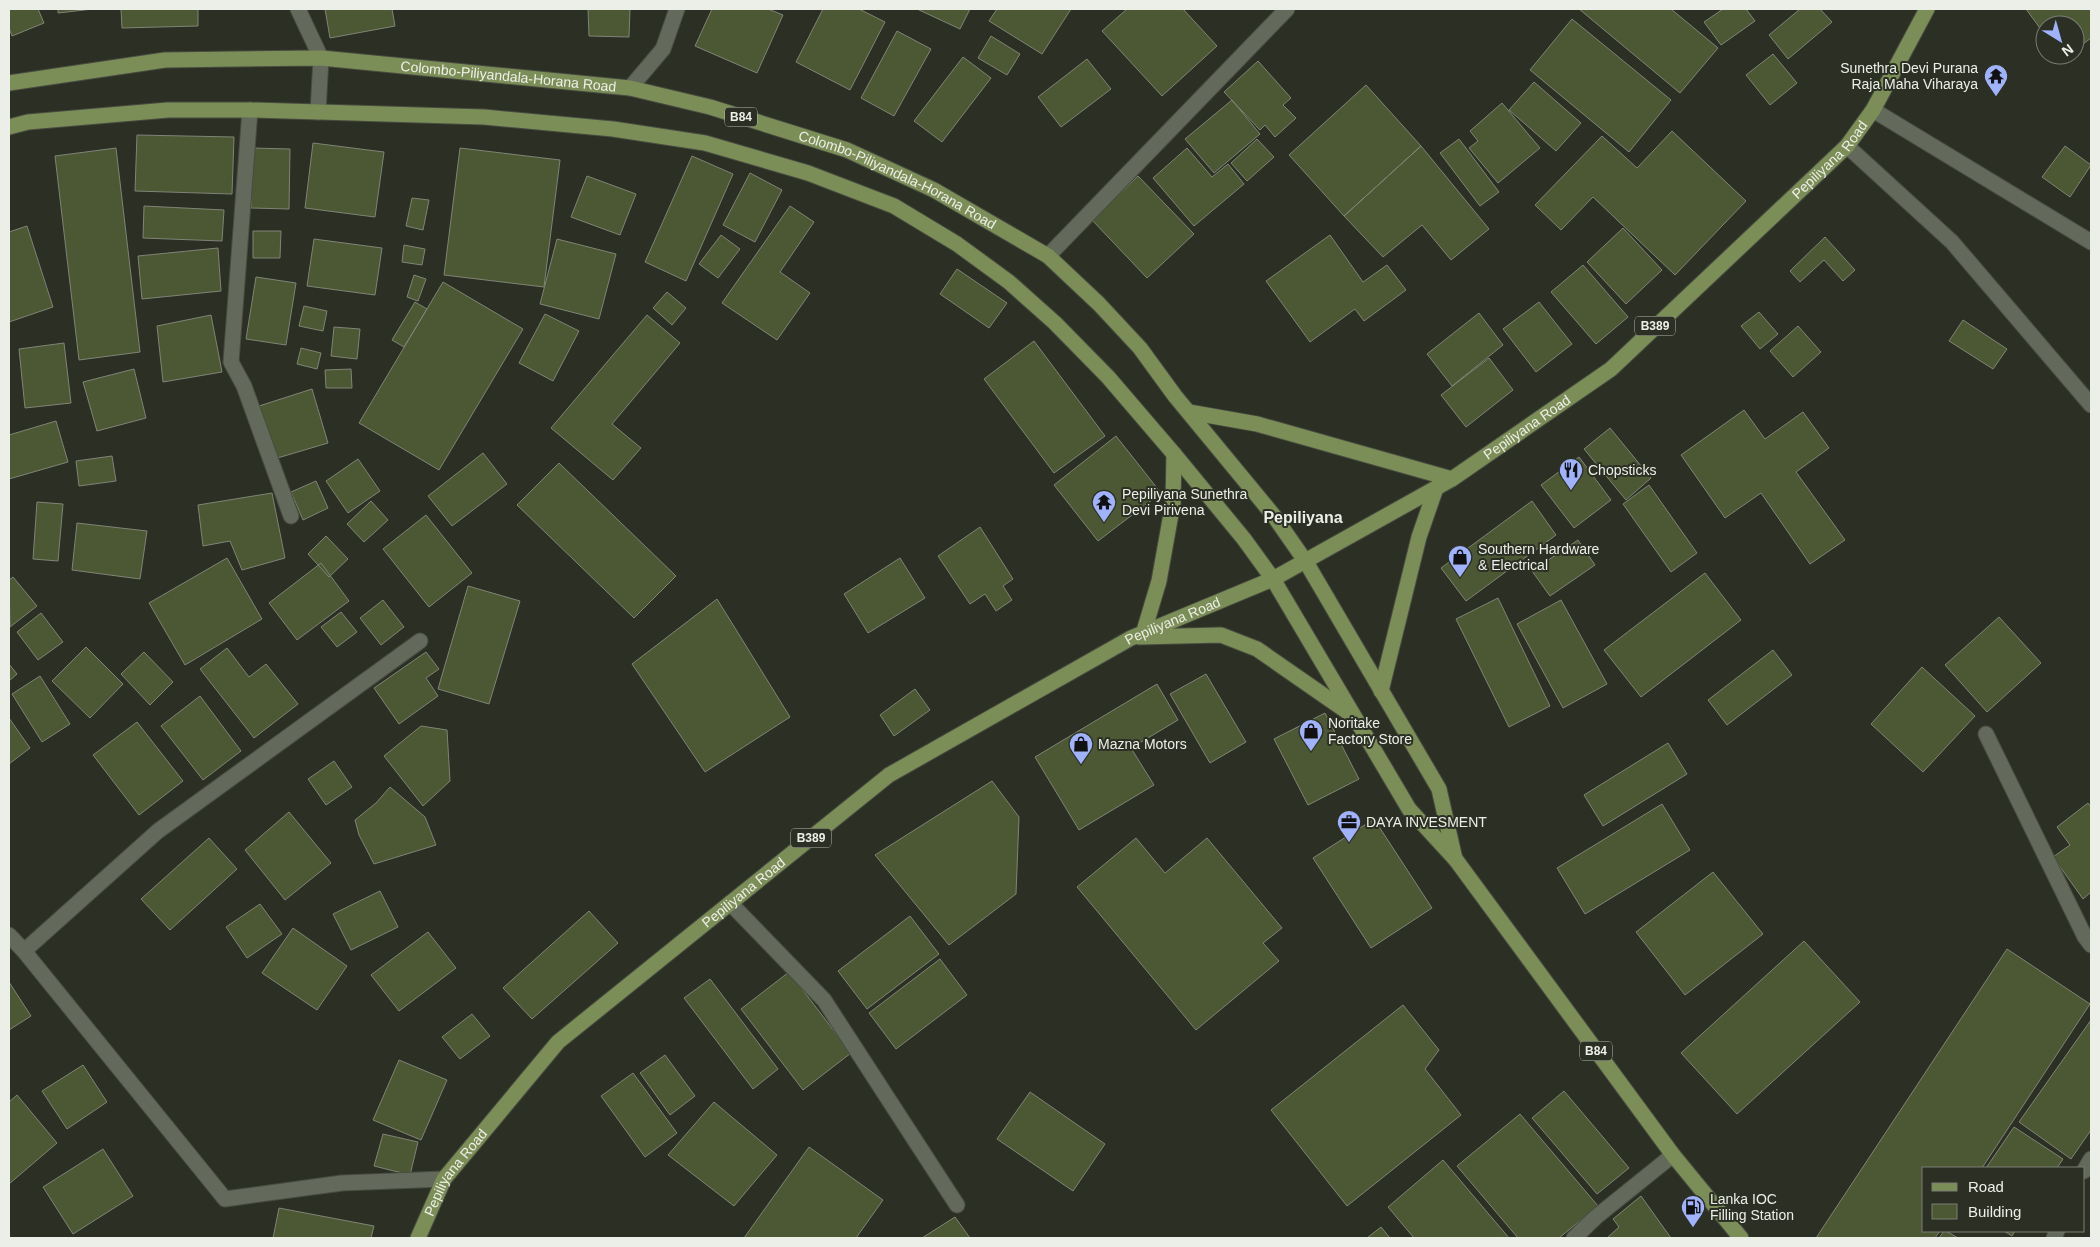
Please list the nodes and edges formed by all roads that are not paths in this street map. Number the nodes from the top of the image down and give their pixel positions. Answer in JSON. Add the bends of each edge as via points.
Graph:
{"nodes":[{"id":1,"x":298,"y":9,"type":"edge"},
{"id":2,"x":677,"y":9,"type":"edge"},
{"id":3,"x":1287,"y":9,"type":"edge"},
{"id":4,"x":1927,"y":9,"type":"edge"},
{"id":5,"x":321,"y":58,"type":"junction"},
{"id":6,"x":9,"y":83,"type":"edge"},
{"id":7,"x":630,"y":88,"type":"junction"},
{"id":8,"x":250,"y":110,"type":"junction"},
{"id":9,"x":1872,"y":110,"type":"junction"},
{"id":10,"x":318,"y":112,"type":"junction"},
{"id":11,"x":9,"y":127,"type":"edge"},
{"id":12,"x":1847,"y":146,"type":"junction"},
{"id":13,"x":2091,"y":242,"type":"edge"},
{"id":14,"x":1048,"y":256,"type":"junction"},
{"id":15,"x":2091,"y":405,"type":"edge"},
{"id":16,"x":1189,"y":412,"type":"junction"},
{"id":17,"x":1174,"y":454,"type":"junction"},
{"id":18,"x":1452,"y":479,"type":"junction"},
{"id":19,"x":1436,"y":488,"type":"junction"},
{"id":20,"x":291,"y":516,"type":"dead end"},
{"id":21,"x":1306,"y":562,"type":"junction"},
{"id":22,"x":1273,"y":579,"type":"junction"},
{"id":23,"x":1138,"y":634,"type":"junction"},
{"id":24,"x":420,"y":641,"type":"dead end"},
{"id":25,"x":1381,"y":691,"type":"junction"},
{"id":26,"x":1358,"y":719,"type":"junction"},
{"id":27,"x":1986,"y":734,"type":"dead end"},
{"id":28,"x":1456,"y":860,"type":"junction"},
{"id":29,"x":730,"y":903,"type":"junction"},
{"id":30,"x":9,"y":935,"type":"edge"},
{"id":31,"x":2091,"y":945,"type":"edge"},
{"id":32,"x":24,"y":951,"type":"junction"},
{"id":33,"x":1673,"y":1155,"type":"junction"},
{"id":34,"x":444,"y":1179,"type":"junction"},
{"id":35,"x":957,"y":1205,"type":"dead end"},
{"id":36,"x":418,"y":1238,"type":"edge"},
{"id":37,"x":1574,"y":1238,"type":"edge"},
{"id":38,"x":1741,"y":1238,"type":"edge"}],
"edges":[{"from":1,"to":5,"type":"street"},
{"from":2,"to":7,"type":"street","via":[[663,49]]},
{"from":3,"to":14,"type":"street"},
{"from":4,"to":9,"type":"main road","name":"Pepiliyana Road","number":"B389"},
{"from":5,"to":6,"type":"main road","name":"Colombo-Piliyandala-Horana Road","number":"B84","via":[[165,60]]},
{"from":5,"to":7,"type":"main road","name":"Colombo-Piliyandala-Horana Road","number":"B84"},
{"from":5,"to":10,"type":"street"},
{"from":7,"to":14,"type":"main road","name":"Colombo-Piliyandala-Horana Road","number":"B84","via":[[710,107],[847,150],[934,190]]},
{"from":8,"to":10,"type":"main road","name":"Colombo-Piliyandala-Horana Road","number":"B84"},
{"from":8,"to":11,"type":"main road","name":"Colombo-Piliyandala-Horana Road","number":"B84","via":[[168,110],[28,122]]},
{"from":8,"to":20,"type":"street","via":[[231,362],[247,395]]},
{"from":9,"to":12,"type":"main road","name":"Pepiliyana Road","number":"B389"},
{"from":9,"to":13,"type":"street"},
{"from":10,"to":17,"type":"main road","name":"Colombo-Piliyandala-Horana Road","number":"B84","via":[[484,117],[613,129],[705,143],[808,173],[894,206],[957,244],[1009,282],[1108,377]]},
{"from":12,"to":15,"type":"street","via":[[1952,242]]},
{"from":12,"to":18,"type":"main road","name":"Pepiliyana Road","number":"B389","via":[[1611,368]]},
{"from":14,"to":16,"type":"main road","name":"Colombo-Piliyandala-Horana Road","number":"B84","via":[[1140,348]]},
{"from":16,"to":18,"type":"main road","via":[[1257,424]]},
{"from":16,"to":21,"type":"main road","name":"Colombo-Piliyandala-Horana Road","number":"B84","via":[[1274,516]]},
{"from":17,"to":22,"type":"main road","name":"Colombo-Piliyandala-Horana Road","number":"B84"},
{"from":17,"to":23,"type":"main road","via":[[1173,503],[1159,581]]},
{"from":18,"to":19,"type":"main road","name":"Pepiliyana Road","number":"B389"},
{"from":19,"to":21,"type":"main road","name":"Pepiliyana Road","number":"B389"},
{"from":19,"to":25,"type":"main road","via":[[1419,537]]},
{"from":21,"to":22,"type":"main road","name":"Pepiliyana Road","number":"B389"},
{"from":21,"to":25,"type":"main road","name":"Colombo-Piliyandala-Horana Road","number":"B84"},
{"from":22,"to":23,"type":"main road","name":"Pepiliyana Road","number":"B389"},
{"from":22,"to":26,"type":"main road","name":"Colombo-Piliyandala-Horana Road","number":"B84"},
{"from":23,"to":26,"type":"main road","via":[[1221,635],[1257,649]]},
{"from":23,"to":29,"type":"main road","name":"Pepiliyana Road","number":"B389","via":[[889,775]]},
{"from":24,"to":32,"type":"street","via":[[158,831]]},
{"from":25,"to":28,"type":"main road","name":"Colombo-Piliyandala-Horana Road","number":"B84","via":[[1439,789]]},
{"from":26,"to":28,"type":"main road","name":"Colombo-Piliyandala-Horana Road","number":"B84","via":[[1409,809]]},
{"from":27,"to":31,"type":"street"},
{"from":28,"to":33,"type":"main road","name":"Colombo-Piliyandala-Horana Road","number":"B84"},
{"from":29,"to":34,"type":"main road","name":"Pepiliyana Road","number":"B389","via":[[558,1042]]},
{"from":29,"to":35,"type":"street","via":[[824,1000]]},
{"from":30,"to":32,"type":"street"},
{"from":32,"to":34,"type":"street","via":[[225,1199],[342,1182]]},
{"from":33,"to":37,"type":"street"},
{"from":33,"to":38,"type":"main road","name":"Colombo-Piliyandala-Horana Road","number":"B84"},
{"from":34,"to":36,"type":"main road","name":"Pepiliyana Road","number":"B389"}]}
